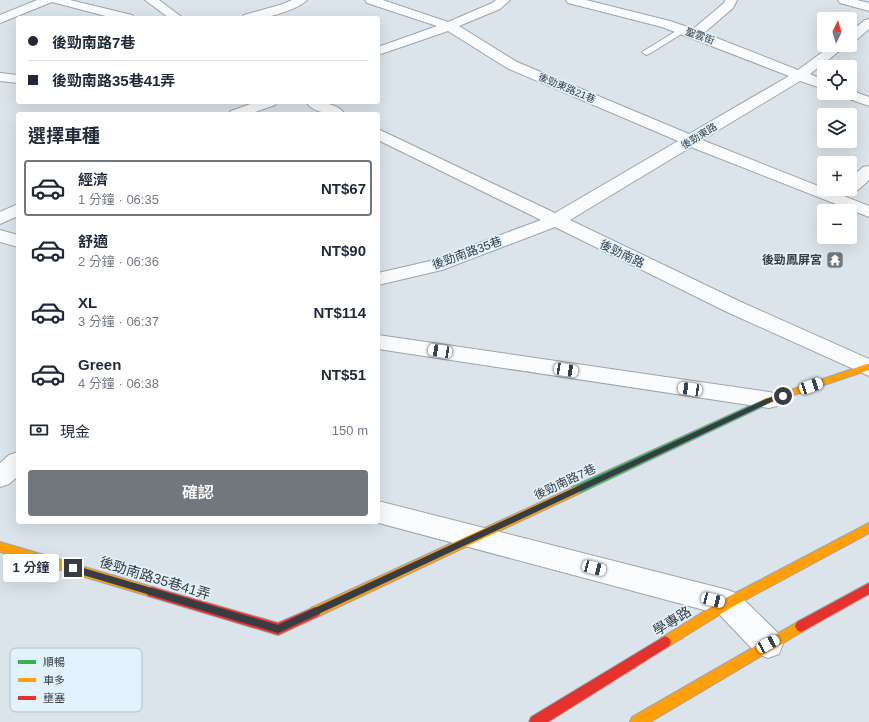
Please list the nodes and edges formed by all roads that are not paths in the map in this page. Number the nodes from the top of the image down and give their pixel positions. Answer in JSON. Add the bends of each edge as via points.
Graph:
{"nodes":[{"id":1,"x":47,"y":0,"type":"edge"},
{"id":2,"x":56,"y":0,"type":"edge"},
{"id":3,"x":301,"y":0,"type":"edge"},
{"id":4,"x":371,"y":0,"type":"edge"},
{"id":5,"x":504,"y":0,"type":"edge"},
{"id":6,"x":572,"y":0,"type":"edge"},
{"id":7,"x":731,"y":0,"type":"edge"},
{"id":8,"x":844,"y":0,"type":"edge"},
{"id":9,"x":155,"y":1,"type":"edge"},
{"id":10,"x":603,"y":3,"type":"edge"},
{"id":11,"x":869,"y":7,"type":"edge"},
{"id":12,"x":120,"y":16,"type":"edge"},
{"id":13,"x":174,"y":16,"type":"edge"},
{"id":14,"x":254,"y":16,"type":"edge"},
{"id":15,"x":0,"y":19,"type":"edge"},
{"id":16,"x":869,"y":23,"type":"edge"},
{"id":17,"x":449,"y":26,"type":"junction"},
{"id":18,"x":689,"y":32,"type":"junction"},
{"id":19,"x":857,"y":32,"type":"edge"},
{"id":20,"x":380,"y":50,"type":"edge"},
{"id":21,"x":646,"y":52,"type":"dead end"},
{"id":22,"x":831,"y":52,"type":"edge"},
{"id":23,"x":800,"y":75,"type":"junction"},
{"id":24,"x":0,"y":77,"type":"edge"},
{"id":25,"x":16,"y":79,"type":"edge"},
{"id":26,"x":817,"y":81,"type":"edge"},
{"id":27,"x":857,"y":97,"type":"edge"},
{"id":28,"x":869,"y":102,"type":"edge"},
{"id":29,"x":264,"y":104,"type":"edge"},
{"id":30,"x":317,"y":104,"type":"edge"},
{"id":31,"x":242,"y":112,"type":"edge"},
{"id":32,"x":333,"y":112,"type":"edge"},
{"id":33,"x":380,"y":135,"type":"edge"},
{"id":34,"x":691,"y":141,"type":"junction"},
{"id":35,"x":869,"y":171,"type":"edge"},
{"id":36,"x":857,"y":182,"type":"edge"},
{"id":37,"x":817,"y":183,"type":"edge"},
{"id":38,"x":850,"y":196,"type":"edge"},
{"id":39,"x":16,"y":210,"type":"edge"},
{"id":40,"x":869,"y":212,"type":"edge"},
{"id":41,"x":0,"y":219,"type":"edge"},
{"id":42,"x":555,"y":221,"type":"junction"},
{"id":43,"x":0,"y":236,"type":"edge"},
{"id":44,"x":16,"y":240,"type":"edge"},
{"id":45,"x":380,"y":279,"type":"edge"},
{"id":46,"x":380,"y":342,"type":"edge"},
{"id":47,"x":868,"y":367,"type":"edge"},
{"id":48,"x":769,"y":400,"type":"junction"},
{"id":49,"x":16,"y":464,"type":"edge"},
{"id":50,"x":0,"y":477,"type":"edge"},
{"id":51,"x":380,"y":513,"type":"edge"},
{"id":52,"x":869,"y":528,"type":"edge"},
{"id":53,"x":475,"y":537,"type":"junction"},
{"id":54,"x":0,"y":546,"type":"edge"},
{"id":55,"x":869,"y":588,"type":"edge"},
{"id":56,"x":728,"y":603,"type":"junction"},
{"id":57,"x":278,"y":629,"type":"joint"},
{"id":58,"x":768,"y":644,"type":"junction"},
{"id":59,"x":536,"y":722,"type":"edge"},
{"id":60,"x":637,"y":722,"type":"edge"}],
"edges":[{"from":1,"to":15,"type":"street"},
{"from":2,"to":12,"type":"street"},
{"from":3,"to":14,"type":"street"},
{"from":4,"to":17,"type":"street","name":"後勁東路21巷"},
{"from":5,"to":17,"type":"street","via":[[496,6]]},
{"from":6,"to":10,"type":"street","name":"聖雲街"},
{"from":7,"to":18,"type":"street","via":[[729,5]]},
{"from":8,"to":11,"type":"street"},
{"from":9,"to":13,"type":"street"},
{"from":10,"to":18,"type":"street","name":"聖雲街"},
{"from":16,"to":19,"type":"street"},
{"from":17,"to":20,"type":"street"},
{"from":17,"to":34,"type":"street","name":"後勁東路21巷","via":[[512,65]]},
{"from":18,"to":21,"type":"lane"},
{"from":18,"to":23,"type":"street","name":"聖雲街"},
{"from":22,"to":23,"type":"street","name":"後勁東路"},
{"from":23,"to":26,"type":"street","name":"聖雲街"},
{"from":23,"to":34,"type":"street","name":"後勁東路"},
{"from":24,"to":25,"type":"street"},
{"from":27,"to":28,"type":"street"},
{"from":29,"to":31,"type":"street"},
{"from":30,"to":32,"type":"street"},
{"from":33,"to":42,"type":"street","name":"後勁南路"},
{"from":34,"to":37,"type":"street","name":"後勁東路21巷"},
{"from":34,"to":42,"type":"street","name":"後勁東路"},
{"from":35,"to":36,"type":"street"},
{"from":38,"to":40,"type":"street","name":"後勁東路21巷"},
{"from":39,"to":41,"type":"street"},
{"from":42,"to":45,"type":"street","name":"後勁南路35巷","via":[[435,266]]},
{"from":42,"to":47,"type":"street","name":"後勁南路","via":[[734,307]]},
{"from":43,"to":44,"type":"street"},
{"from":46,"to":48,"type":"street"},
{"from":47,"to":48,"type":"street","name":"後勁南路7巷"},
{"from":48,"to":53,"type":"street","name":"後勁南路7巷"},
{"from":49,"to":50,"type":"street"},
{"from":51,"to":53,"type":"street"},
{"from":52,"to":56,"type":"street","name":"學專路"},
{"from":53,"to":56,"type":"street"},
{"from":53,"to":57,"type":"street","name":"後勁南路7巷"},
{"from":54,"to":57,"type":"street","name":"後勁南路35巷41弄"},
{"from":55,"to":58,"type":"street"},
{"from":56,"to":58,"type":"street"},
{"from":56,"to":59,"type":"street","name":"學專路"},
{"from":58,"to":60,"type":"street"}]}
